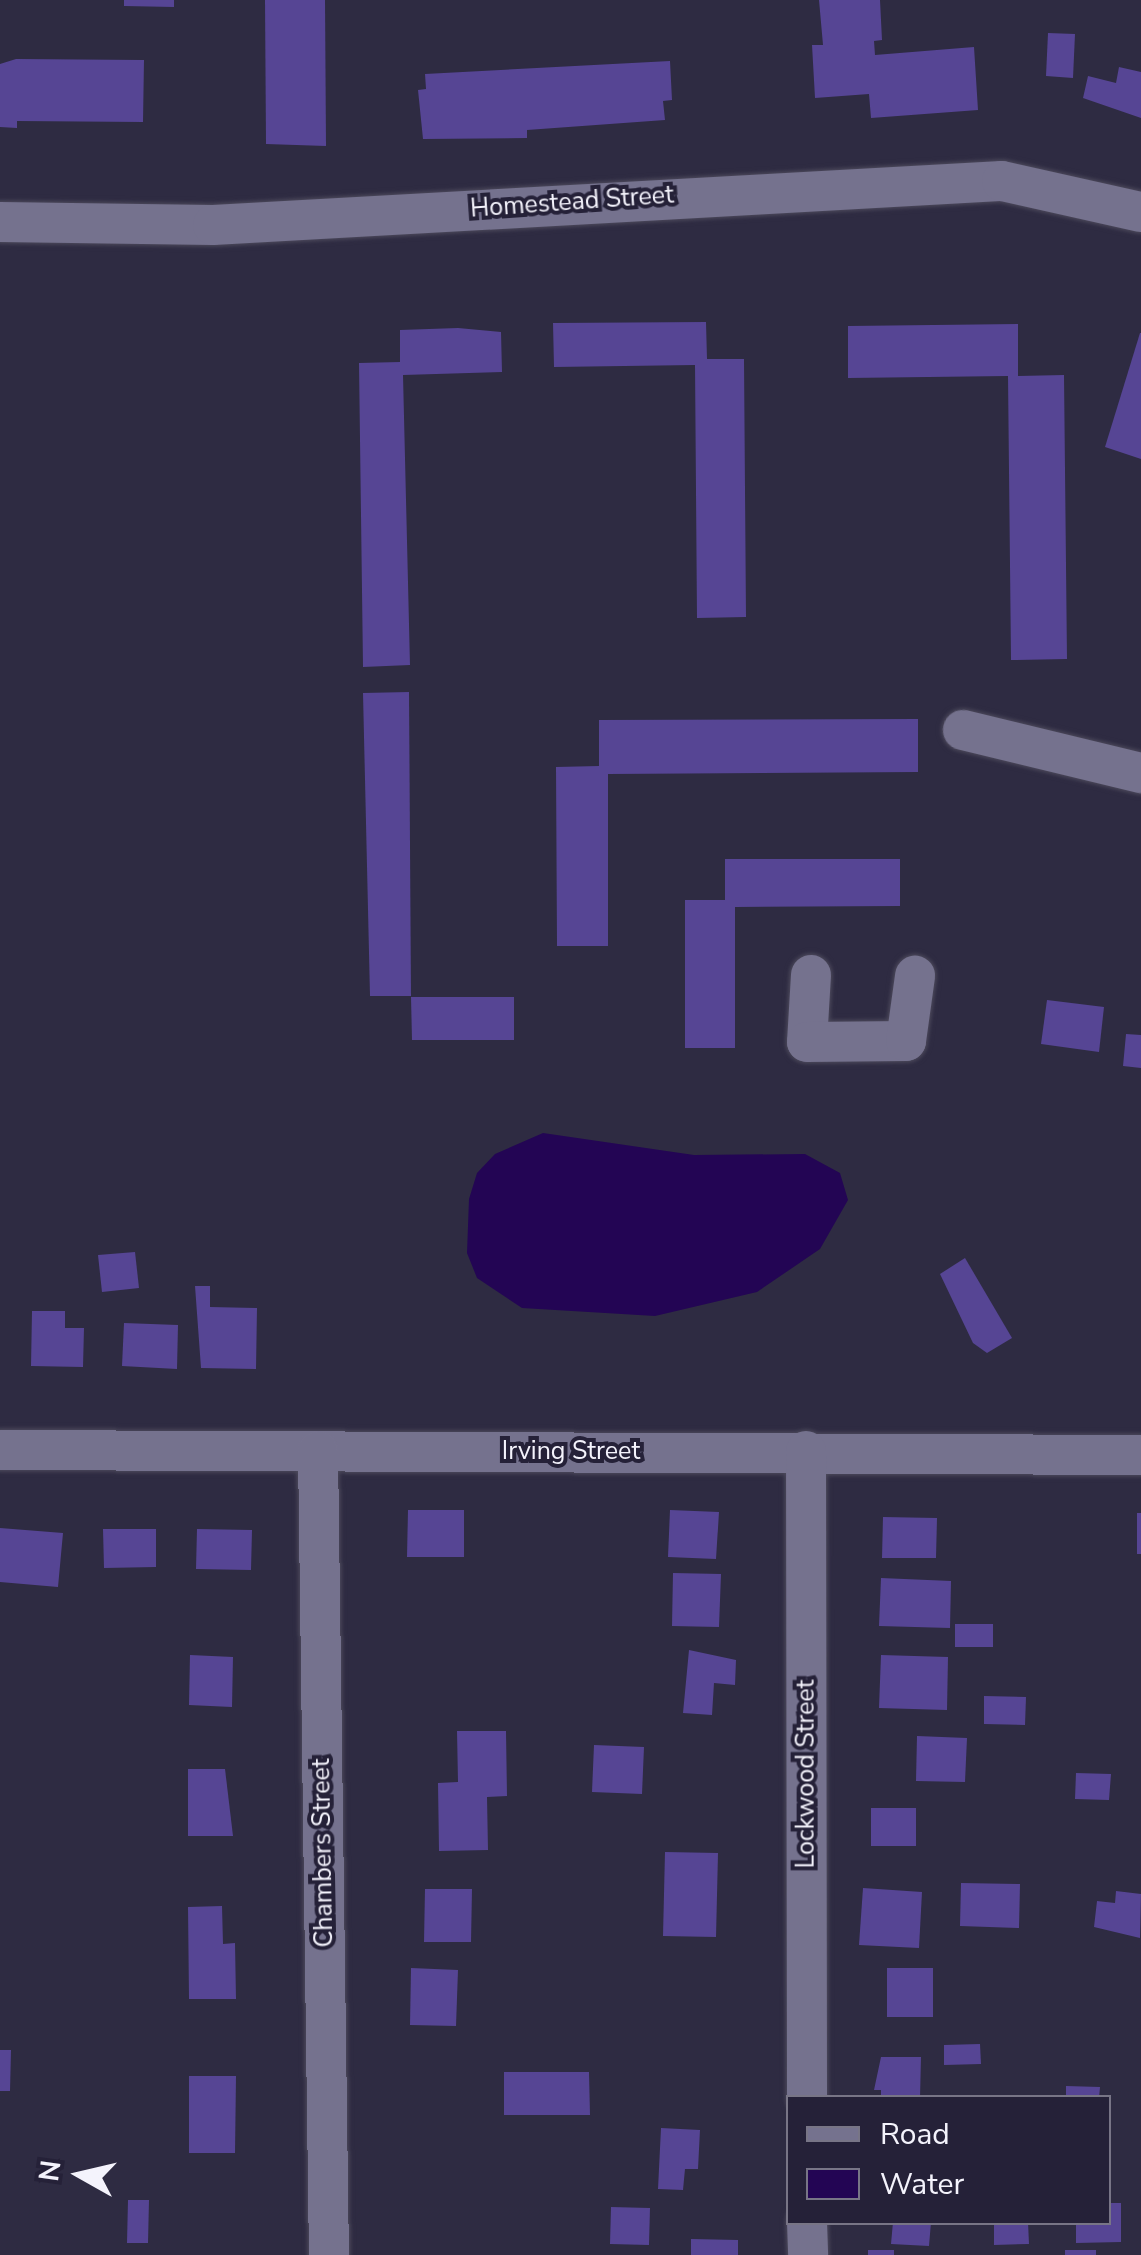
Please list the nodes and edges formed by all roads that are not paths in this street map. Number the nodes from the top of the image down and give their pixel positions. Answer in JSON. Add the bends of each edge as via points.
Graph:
{"nodes":[{"id":1,"x":1141,"y":212,"type":"edge"},
{"id":2,"x":0,"y":222,"type":"edge"},
{"id":3,"x":963,"y":730,"type":"dead end"},
{"id":4,"x":1141,"y":773,"type":"edge"},
{"id":5,"x":811,"y":975,"type":"dead end"},
{"id":6,"x":915,"y":976,"type":"dead end"},
{"id":7,"x":0,"y":1450,"type":"edge"},
{"id":8,"x":318,"y":1451,"type":"junction"},
{"id":9,"x":806,"y":1451,"type":"junction"},
{"id":10,"x":1141,"y":1456,"type":"edge"},
{"id":11,"x":807,"y":2095,"type":"edge"},
{"id":12,"x":808,"y":2225,"type":"edge"},
{"id":13,"x":329,"y":2255,"type":"edge"},
{"id":14,"x":808,"y":2255,"type":"edge"}],
"edges":[{"from":1,"to":2,"type":"street","name":"Homestead Street","via":[[1002,181],[213,226]]},
{"from":3,"to":4,"type":"street"},
{"from":5,"to":6,"type":"street","via":[[807,1042],[906,1041]]},
{"from":7,"to":8,"type":"street","name":"Irving Street"},
{"from":8,"to":9,"type":"street","name":"Irving Street"},
{"from":8,"to":13,"type":"street","name":"Chambers Street"},
{"from":9,"to":10,"type":"street","name":"Irving Street"},
{"from":9,"to":11,"type":"street","name":"Lockwood Street"},
{"from":12,"to":14,"type":"street"}]}
